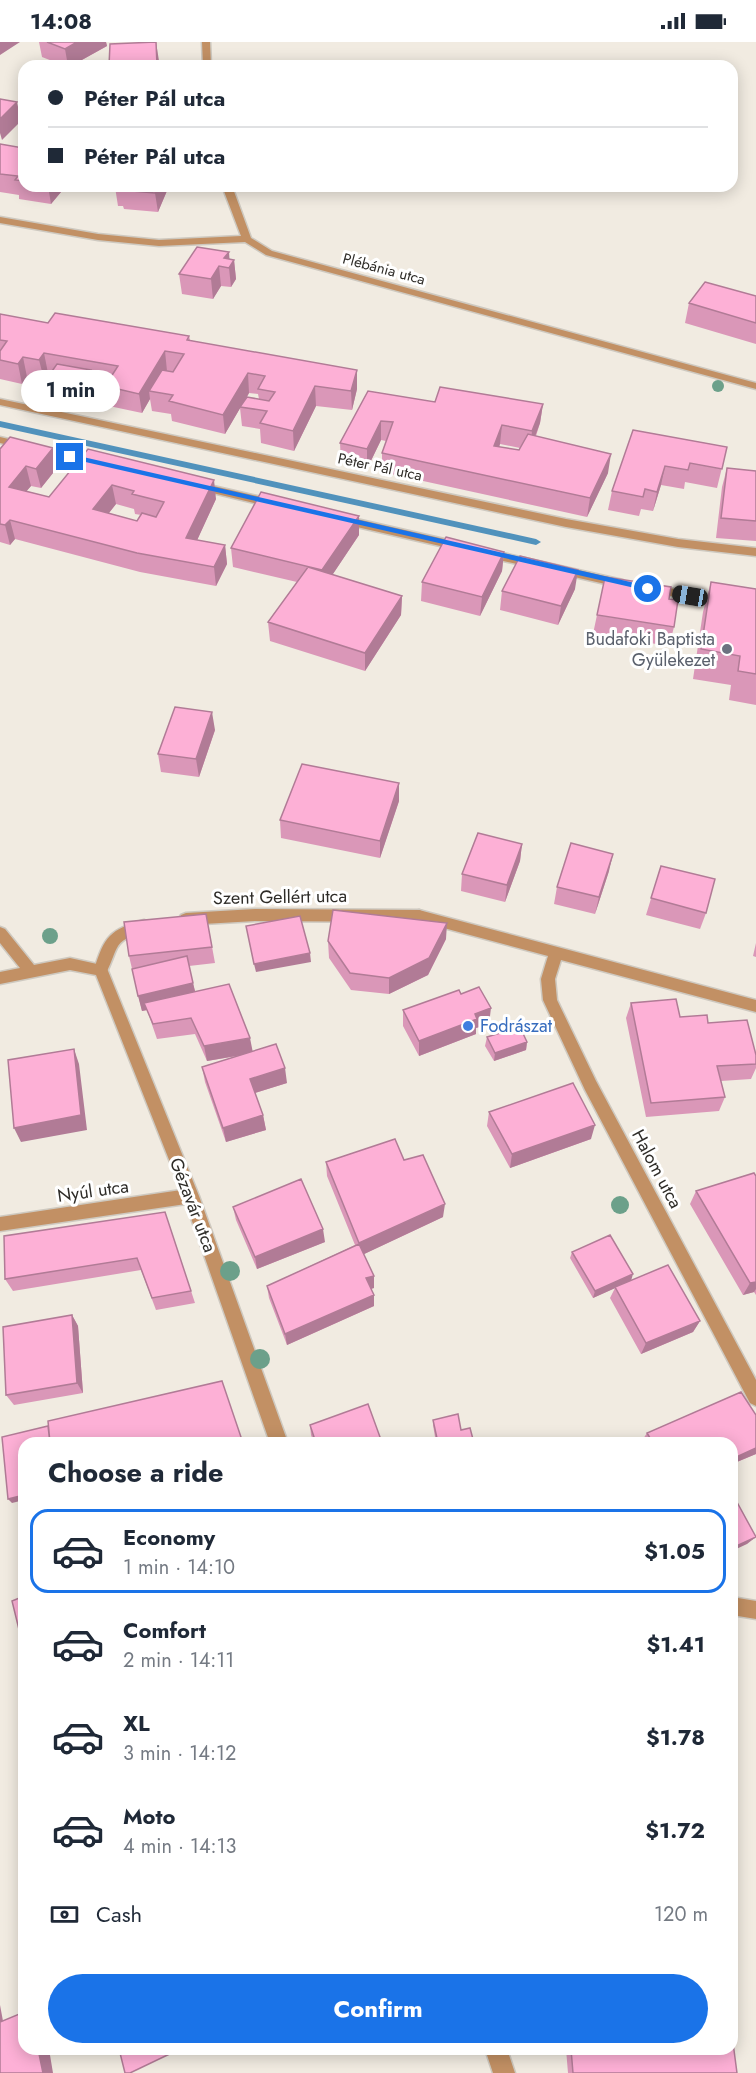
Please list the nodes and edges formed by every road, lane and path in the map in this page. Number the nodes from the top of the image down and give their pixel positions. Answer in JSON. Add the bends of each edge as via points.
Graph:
{"nodes":[{"id":1,"x":206,"y":42,"type":"edge"},
{"id":2,"x":207,"y":60,"type":"edge"},
{"id":3,"x":229,"y":192,"type":"edge"},
{"id":4,"x":0,"y":220,"type":"edge"},
{"id":5,"x":247,"y":239,"type":"junction"},
{"id":6,"x":756,"y":386,"type":"edge"},
{"id":7,"x":0,"y":402,"type":"edge"},
{"id":8,"x":0,"y":440,"type":"edge"},
{"id":9,"x":106,"y":465,"type":"edge"},
{"id":10,"x":186,"y":483,"type":"edge"},
{"id":11,"x":290,"y":507,"type":"edge"},
{"id":12,"x":324,"y":515,"type":"edge"},
{"id":13,"x":756,"y":552,"type":"edge"},
{"id":14,"x":756,"y":607,"type":"edge"},
{"id":15,"x":177,"y":920,"type":"edge"},
{"id":16,"x":156,"y":923,"type":"edge"},
{"id":17,"x":0,"y":933,"type":"edge"},
{"id":18,"x":556,"y":954,"type":"junction"},
{"id":19,"x":100,"y":970,"type":"junction"},
{"id":20,"x":31,"y":972,"type":"junction"},
{"id":21,"x":0,"y":978,"type":"edge"},
{"id":22,"x":756,"y":1006,"type":"edge"},
{"id":23,"x":191,"y":1196,"type":"junction"},
{"id":24,"x":0,"y":1224,"type":"edge"},
{"id":25,"x":756,"y":1397,"type":"edge"},
{"id":26,"x":277,"y":1437,"type":"edge"},
{"id":27,"x":738,"y":1607,"type":"edge"},
{"id":28,"x":756,"y":1610,"type":"edge"},
{"id":29,"x":498,"y":2055,"type":"edge"},
{"id":30,"x":504,"y":2073,"type":"edge"}],
"edges":[{"from":1,"to":2,"type":"street"},
{"from":3,"to":5,"type":"street"},
{"from":4,"to":5,"type":"street","via":[[159,243]]},
{"from":5,"to":6,"type":"street","name":"Plébánia utca","via":[[268,253]]},
{"from":7,"to":13,"type":"street","name":"Péter Pál utca","via":[[566,523]]},
{"from":8,"to":9,"type":"street"},
{"from":10,"to":11,"type":"street"},
{"from":12,"to":14,"type":"street","via":[[628,585]]},
{"from":15,"to":18,"type":"street","name":"Szent Gellért utca","via":[[255,915],[419,916]]},
{"from":16,"to":19,"type":"street","via":[[127,930],[110,942]]},
{"from":17,"to":20,"type":"street"},
{"from":18,"to":22,"type":"street","name":"Szent Gellért utca"},
{"from":18,"to":25,"type":"street","name":"Halom utca","via":[[548,979],[550,1000],[590,1085]]},
{"from":19,"to":20,"type":"street","via":[[70,964]]},
{"from":19,"to":23,"type":"street","name":"Gézavár utca"},
{"from":20,"to":21,"type":"street"},
{"from":23,"to":24,"type":"street","name":"Nyúl utca"},
{"from":23,"to":26,"type":"street","name":"Gézavár utca"},
{"from":27,"to":28,"type":"street"},
{"from":29,"to":30,"type":"street"}]}
